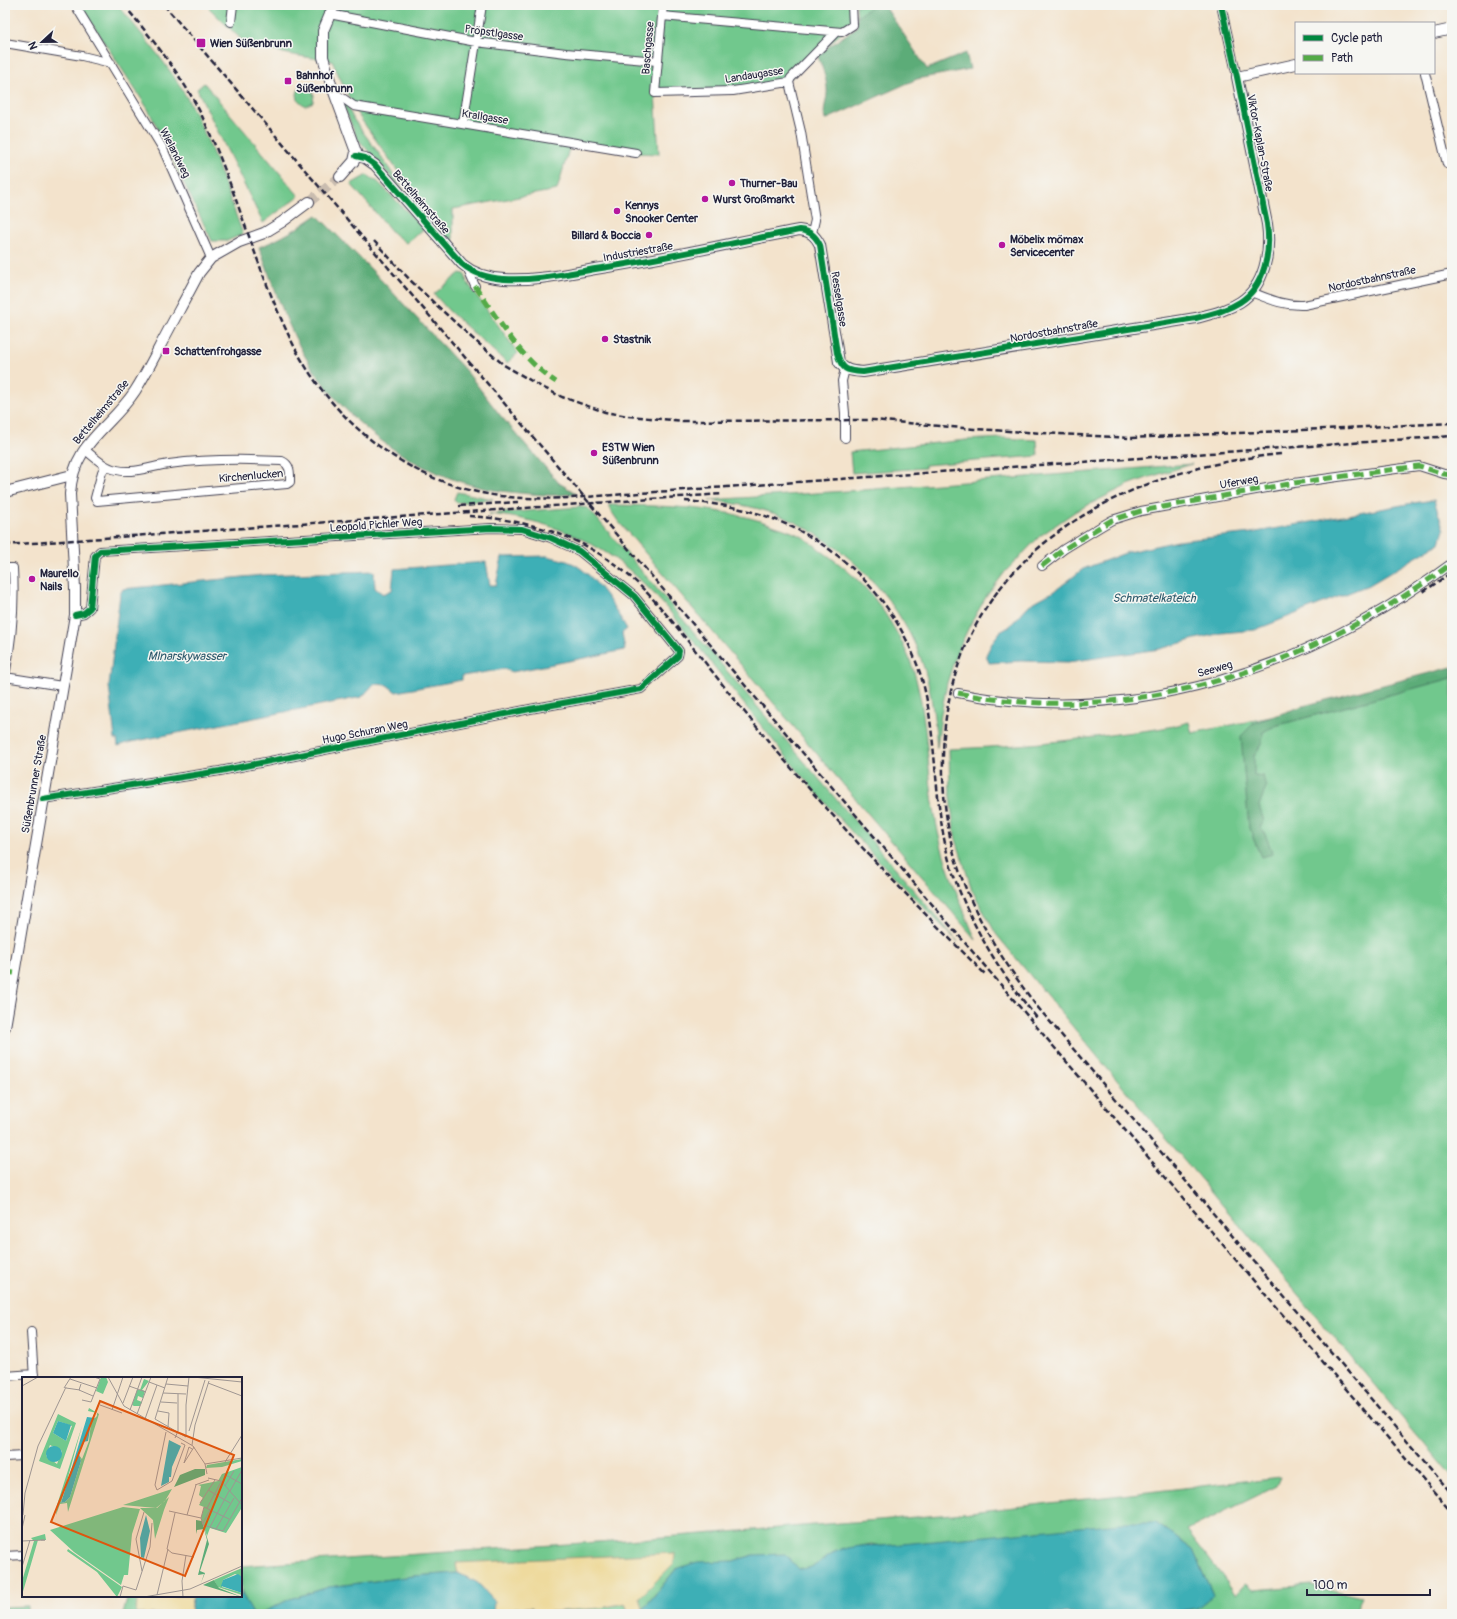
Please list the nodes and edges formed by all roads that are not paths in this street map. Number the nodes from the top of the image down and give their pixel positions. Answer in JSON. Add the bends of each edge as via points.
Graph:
{"nodes":[{"id":1,"x":75,"y":5,"type":"edge"},
{"id":2,"x":232,"y":5,"type":"edge"},
{"id":3,"x":482,"y":5,"type":"edge"},
{"id":4,"x":663,"y":5,"type":"edge"},
{"id":5,"x":852,"y":5,"type":"edge"},
{"id":6,"x":1221,"y":5,"type":"edge"},
{"id":7,"x":332,"y":10,"type":"edge"},
{"id":8,"x":662,"y":16,"type":"junction"},
{"id":9,"x":231,"y":22,"type":"dead end"},
{"id":10,"x":1452,"y":29,"type":"edge"},
{"id":11,"x":836,"y":32,"type":"junction"},
{"id":12,"x":1435,"y":33,"type":"edge"},
{"id":13,"x":476,"y":42,"type":"junction"},
{"id":14,"x":5,"y":43,"type":"edge"},
{"id":15,"x":657,"y":61,"type":"junction"},
{"id":16,"x":111,"y":63,"type":"junction"},
{"id":17,"x":1295,"y":64,"type":"edge"},
{"id":18,"x":1425,"y":74,"type":"edge"},
{"id":19,"x":1237,"y":77,"type":"junction"},
{"id":20,"x":789,"y":82,"type":"junction"},
{"id":21,"x":655,"y":93,"type":"joint"},
{"id":22,"x":334,"y":94,"type":"junction"},
{"id":23,"x":462,"y":124,"type":"junction"},
{"id":24,"x":636,"y":153,"type":"dead end"},
{"id":25,"x":356,"y":156,"type":"junction"},
{"id":26,"x":1447,"y":164,"type":"dead end"},
{"id":27,"x":340,"y":177,"type":"tunnel mouth"},
{"id":28,"x":309,"y":202,"type":"tunnel mouth"},
{"id":29,"x":812,"y":233,"type":"junction"},
{"id":30,"x":211,"y":258,"type":"junction"},
{"id":31,"x":467,"y":268,"type":"junction"},
{"id":32,"x":1452,"y":274,"type":"edge"},
{"id":33,"x":1257,"y":284,"type":"joint"},
{"id":34,"x":474,"y":286,"type":"dead end"},
{"id":35,"x":1251,"y":292,"type":"junction"},
{"id":36,"x":845,"y":369,"type":"junction"},
{"id":37,"x":845,"y":438,"type":"dead end"},
{"id":38,"x":84,"y":449,"type":"junction"},
{"id":39,"x":106,"y":466,"type":"junction"},
{"id":40,"x":72,"y":475,"type":"junction"},
{"id":41,"x":1452,"y":475,"type":"edge"},
{"id":42,"x":5,"y":492,"type":"edge"},
{"id":43,"x":73,"y":545,"type":"joint"},
{"id":44,"x":1452,"y":563,"type":"edge"},
{"id":45,"x":1042,"y":566,"type":"dead end"},
{"id":46,"x":5,"y":568,"type":"edge"},
{"id":47,"x":74,"y":615,"type":"junction"},
{"id":48,"x":678,"y":656,"type":"joint"},
{"id":49,"x":5,"y":676,"type":"edge"},
{"id":50,"x":62,"y":686,"type":"junction"},
{"id":51,"x":958,"y":693,"type":"dead end"},
{"id":52,"x":43,"y":799,"type":"junction"},
{"id":53,"x":9,"y":972,"type":"edge"},
{"id":54,"x":5,"y":1027,"type":"edge"},
{"id":55,"x":31,"y":1332,"type":"dead end"},
{"id":56,"x":5,"y":1376,"type":"edge"},
{"id":57,"x":34,"y":1376,"type":"edge"},
{"id":58,"x":22,"y":1456,"type":"edge"},
{"id":59,"x":5,"y":1457,"type":"edge"},
{"id":60,"x":22,"y":1555,"type":"edge"},
{"id":61,"x":5,"y":1556,"type":"edge"}],
"edges":[{"from":1,"to":16,"type":"street","name":"Wielandweg"},
{"from":2,"to":9,"type":"street"},
{"from":3,"to":13,"type":"street"},
{"from":4,"to":8,"type":"street","name":"Baschgasse"},
{"from":5,"to":11,"type":"street","via":[[853,25],[846,31]]},
{"from":6,"to":19,"type":"street","name":"Viktor-Kaplan-Straße"},
{"from":7,"to":13,"type":"street","name":"Pröpstlgasse"},
{"from":7,"to":22,"type":"street","via":[[323,31],[323,53]]},
{"from":8,"to":11,"type":"street"},
{"from":8,"to":15,"type":"street","name":"Baschgasse"},
{"from":10,"to":12,"type":"street"},
{"from":11,"to":20,"type":"street","name":"Landaugasse"},
{"from":13,"to":15,"type":"street","name":"Pröpstlgasse"},
{"from":13,"to":23,"type":"street"},
{"from":14,"to":16,"type":"street"},
{"from":15,"to":21,"type":"street","name":"Baschgasse"},
{"from":16,"to":30,"type":"street","name":"Wielandweg","via":[[163,149]]},
{"from":17,"to":19,"type":"street"},
{"from":18,"to":26,"type":"street"},
{"from":19,"to":33,"type":"street","name":"Viktor-Kaplan-Straße","via":[[1268,233],[1268,255]]},
{"from":20,"to":21,"type":"street","name":"Landaugasse","via":[[733,91]]},
{"from":20,"to":29,"type":"street","via":[[801,132],[816,220]]},
{"from":22,"to":23,"type":"street","name":"Krallgasse","via":[[354,106]]},
{"from":22,"to":25,"type":"street"},
{"from":23,"to":24,"type":"street","name":"Krallgasse"},
{"from":25,"to":27,"type":"street"},
{"from":25,"to":31,"type":"street","name":"Bettelheimstraße","via":[[375,165],[456,259]]},
{"from":28,"to":30,"type":"street","name":"Bettelheimstraße","via":[[282,222]]},
{"from":29,"to":31,"type":"street","name":"Industriestraße","via":[[799,230],[670,256],[534,278],[493,277]]},
{"from":29,"to":36,"type":"street","name":"Resselgasse","via":[[820,245],[837,353],[839,362]]},
{"from":30,"to":38,"type":"street","name":"Bettelheimstraße","via":[[199,273],[135,391]]},
{"from":31,"to":34,"type":"street"},
{"from":32,"to":35,"type":"street","name":"Nordostbahnstraße","via":[[1304,305],[1275,302]]},
{"from":33,"to":35,"type":"street","name":"Nordostbahnstraße"},
{"from":35,"to":36,"type":"street","name":"Nordostbahnstraße","via":[[1230,308],[1196,318],[863,372]]},
{"from":36,"to":37,"type":"street","via":[[842,381]]},
{"from":38,"to":39,"type":"street","name":"Kirchenlucken"},
{"from":38,"to":40,"type":"street","name":"Bettelheimstraße"},
{"from":39,"to":39,"type":"street","name":"Kirchenlucken","via":[[95,498],[97,501],[290,482],[289,468],[286,462],[282,461],[199,461],[127,471]]},
{"from":40,"to":42,"type":"street"},
{"from":40,"to":43,"type":"street","name":"Bettelheimstraße","via":[[70,494]]},
{"from":41,"to":45,"type":"street","name":"Uferweg","via":[[1423,467],[1408,467],[1294,483],[1141,511],[1112,520],[1064,549]]},
{"from":43,"to":47,"type":"street","name":"Süßenbrunner Straße","via":[[76,588]]},
{"from":44,"to":51,"type":"street","name":"Seeweg","via":[[1376,613],[1320,643],[1273,663],[1198,686],[1136,698],[1084,702],[1028,702]]},
{"from":46,"to":49,"type":"street","via":[[14,568],[13,619]]},
{"from":47,"to":48,"type":"street","name":"Leopold Pichler Weg","via":[[84,613],[90,608],[95,556],[100,551],[491,528],[522,529],[580,551],[634,596],[679,651]]},
{"from":47,"to":50,"type":"street","name":"Süßenbrunner Straße"},
{"from":48,"to":52,"type":"street","name":"Hugo Schuran Weg","via":[[641,689],[220,771]]},
{"from":49,"to":50,"type":"street"},
{"from":50,"to":52,"type":"street","name":"Süßenbrunner Straße"},
{"from":52,"to":53,"type":"street","name":"Süßenbrunner Straße"},
{"from":53,"to":54,"type":"street","name":"Süßenbrunner Straße"},
{"from":55,"to":57,"type":"street"},
{"from":56,"to":57,"type":"street"},
{"from":58,"to":59,"type":"street"},
{"from":60,"to":61,"type":"street"}]}
